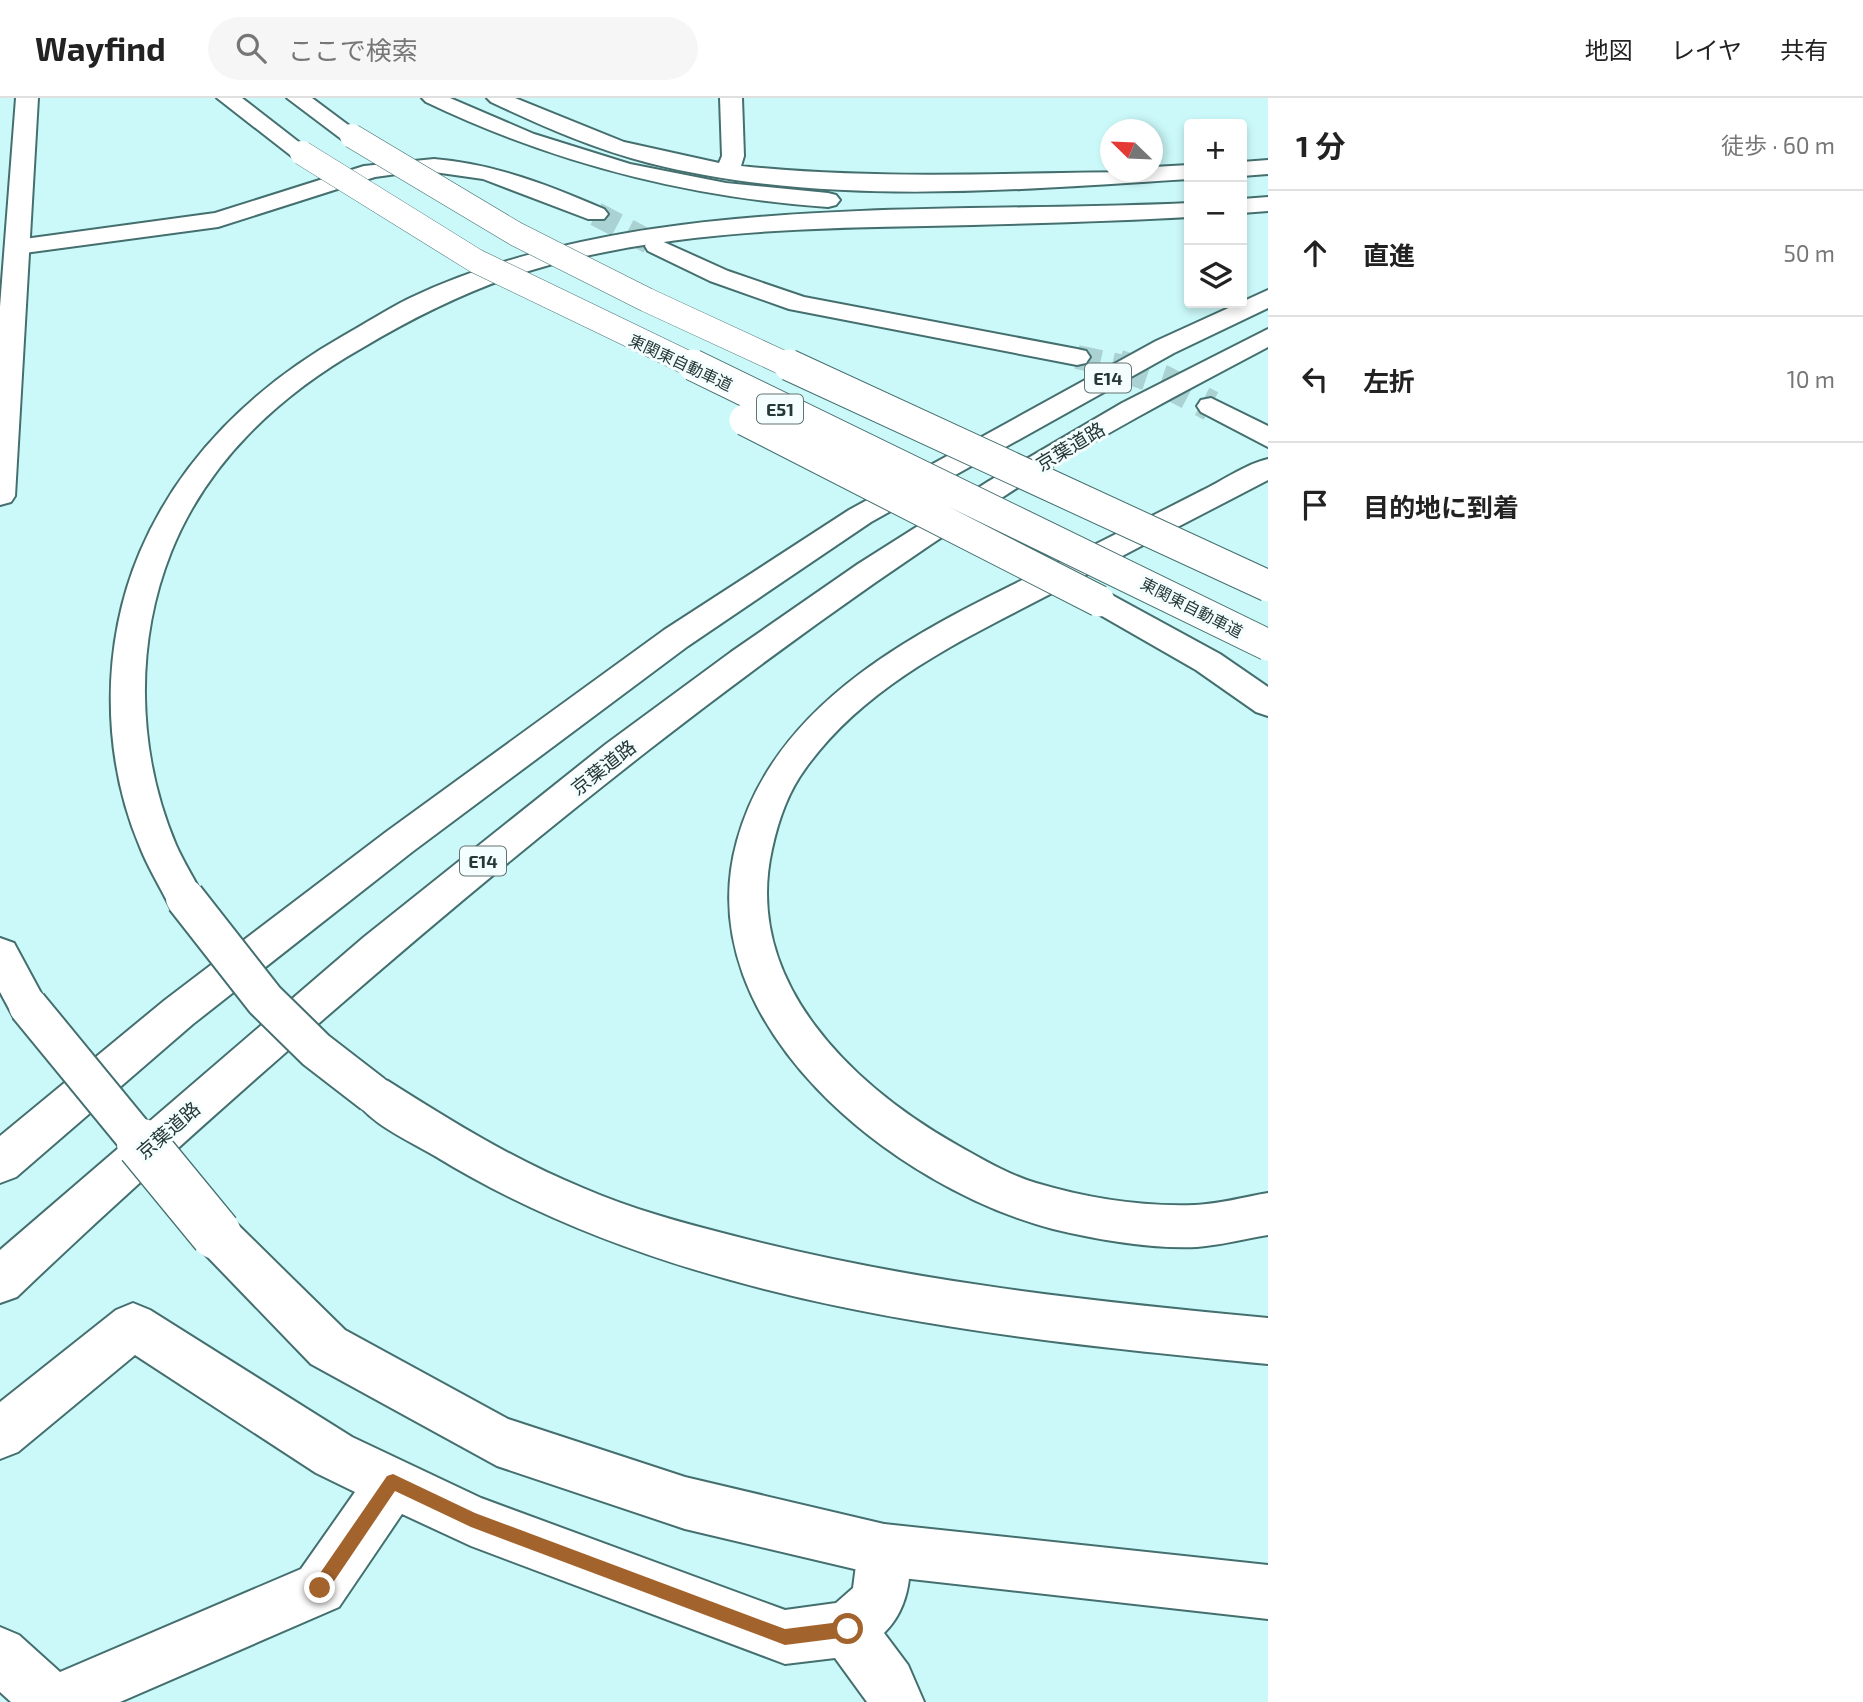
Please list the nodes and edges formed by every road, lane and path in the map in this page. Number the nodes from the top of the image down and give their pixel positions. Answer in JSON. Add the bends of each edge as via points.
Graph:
{"nodes":[{"id":1,"x":27,"y":98,"type":"edge"},
{"id":2,"x":228,"y":98,"type":"edge"},
{"id":3,"x":298,"y":98,"type":"edge"},
{"id":4,"x":433,"y":98,"type":"edge"},
{"id":5,"x":498,"y":98,"type":"edge"},
{"id":6,"x":731,"y":98,"type":"edge"},
{"id":7,"x":1268,"y":167,"type":"edge"},
{"id":8,"x":1247,"y":169,"type":"edge"},
{"id":9,"x":727,"y":172,"type":"junction"},
{"id":10,"x":1184,"y":172,"type":"edge"},
{"id":11,"x":1268,"y":201,"type":"edge"},
{"id":12,"x":1184,"y":203,"type":"edge"},
{"id":13,"x":1247,"y":203,"type":"edge"},
{"id":14,"x":1184,"y":210,"type":"edge"},
{"id":15,"x":596,"y":214,"type":"tunnel mouth"},
{"id":16,"x":657,"y":246,"type":"tunnel mouth"},
{"id":17,"x":18,"y":247,"type":"junction"},
{"id":18,"x":475,"y":261,"type":"junction"},
{"id":19,"x":1268,"y":298,"type":"edge"},
{"id":20,"x":1268,"y":337,"type":"edge"},
{"id":21,"x":1077,"y":357,"type":"tunnel mouth"},
{"id":22,"x":1211,"y":406,"type":"tunnel mouth"},
{"id":23,"x":1268,"y":438,"type":"edge"},
{"id":24,"x":1268,"y":468,"type":"edge"},
{"id":25,"x":0,"y":496,"type":"edge"},
{"id":26,"x":1268,"y":586,"type":"edge"},
{"id":27,"x":1268,"y":645,"type":"edge"},
{"id":28,"x":1268,"y":704,"type":"edge"},
{"id":29,"x":0,"y":954,"type":"edge"},
{"id":30,"x":0,"y":1163,"type":"edge"},
{"id":31,"x":1268,"y":1214,"type":"edge"},
{"id":32,"x":0,"y":1281,"type":"edge"},
{"id":33,"x":1268,"y":1341,"type":"edge"},
{"id":34,"x":0,"y":1434,"type":"edge"},
{"id":35,"x":393,"y":1482,"type":"junction"},
{"id":36,"x":884,"y":1550,"type":"junction"},
{"id":37,"x":1268,"y":1592,"type":"edge"},
{"id":38,"x":848,"y":1629,"type":"junction"},
{"id":39,"x":0,"y":1654,"type":"edge"},
{"id":40,"x":53,"y":1702,"type":"edge"},
{"id":41,"x":896,"y":1702,"type":"edge"}],
"edges":[{"from":1,"to":17,"type":"main road"},
{"from":2,"to":18,"type":"main road","name":"東関東自動車道","number":"E51","bridge":true,"via":[[302,153]]},
{"from":3,"to":26,"type":"main road","number":"E51","bridge":true,"via":[[352,136],[516,234],[647,300]]},
{"from":4,"to":12,"type":"main road","via":[[501,130],[585,159],[755,193],[985,205]]},
{"from":5,"to":9,"type":"main road","via":[[632,150]]},
{"from":6,"to":9,"type":"main road","via":[[733,156]]},
{"from":7,"to":8,"type":"main road"},
{"from":9,"to":10,"type":"main road","via":[[887,182]]},
{"from":11,"to":13,"type":"main road"},
{"from":14,"to":33,"type":"main road","bridge":true,"via":[[828,220],[671,232],[583,250],[472,282],[376,326],[265,402],[203,468],[175,508],[140,590],[130,648],[130,731],[140,790],[158,844],[185,898],[265,1000],[316,1050],[458,1150],[549,1195],[651,1234],[772,1269],[919,1300],[1071,1322]]},
{"from":15,"to":17,"type":"main road","via":[[484,170],[398,166],[218,220]]},
{"from":16,"to":21,"type":"main road","via":[[719,276],[798,304]]},
{"from":17,"to":25,"type":"main road"},
{"from":18,"to":27,"type":"main road","name":"東関東自動車道","number":"E51","bridge":true},
{"from":18,"to":28,"type":"main road","bridge":true,"via":[[553,317],[621,356],[1099,601],[1208,662]]},
{"from":19,"to":30,"type":"main road","number":"E14","via":[[1166,347],[860,516],[676,638],[179,1012]]},
{"from":20,"to":32,"type":"main road","name":"京葉道路","number":"E14","via":[[1074,442],[921,538],[819,606],[669,717],[501,846],[352,970]]},
{"from":22,"to":23,"type":"main road"},
{"from":24,"to":31,"type":"main road","via":[[953,631],[854,695],[790,764],[753,848],[748,888],[753,932],[766,978],[814,1057],[853,1098],[925,1152],[1020,1198],[1107,1219],[1186,1226]]},
{"from":29,"to":36,"type":"main road","bridge":true,"via":[[28,1006],[216,1234],[328,1347],[497,1441],[685,1503]]},
{"from":34,"to":35,"type":"main road","via":[[133,1326],[334,1455]]},
{"from":35,"to":38,"type":"main road","via":[[471,1520],[785,1637]]},
{"from":35,"to":40,"type":"main road","via":[[320,1588]]},
{"from":36,"to":37,"type":"main road"},
{"from":36,"to":38,"type":"main road","via":[[878,1601]]},
{"from":38,"to":41,"type":"main road"},
{"from":39,"to":40,"type":"main road"}]}
